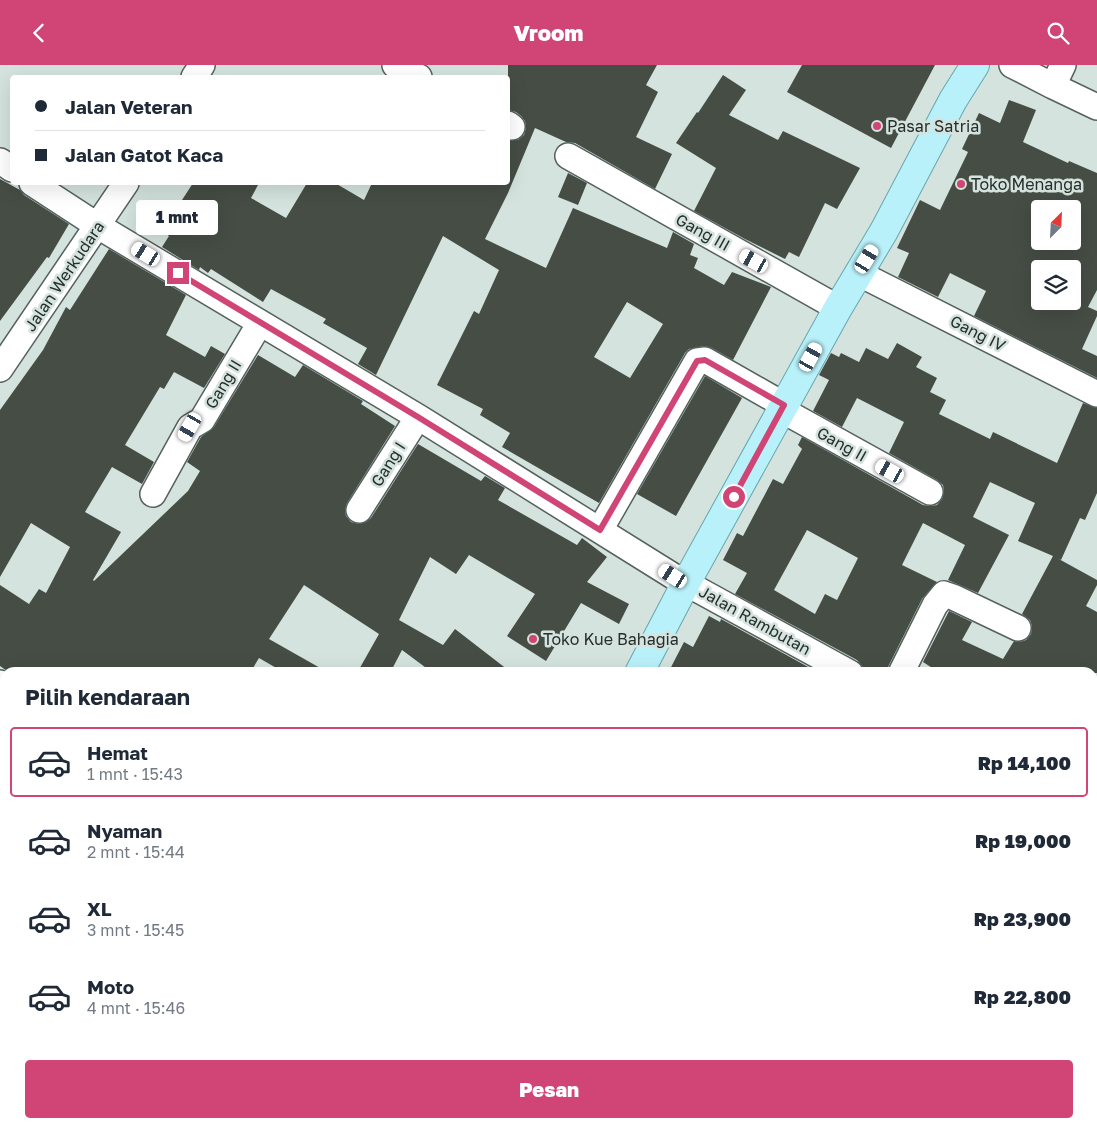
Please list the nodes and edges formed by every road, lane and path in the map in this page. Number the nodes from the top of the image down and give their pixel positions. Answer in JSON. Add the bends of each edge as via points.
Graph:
{"nodes":[{"id":1,"x":395,"y":65,"type":"edge"},
{"id":2,"x":975,"y":65,"type":"edge"},
{"id":3,"x":1012,"y":65,"type":"edge"},
{"id":4,"x":415,"y":75,"type":"edge"},
{"id":5,"x":1058,"y":76,"type":"edge"},
{"id":6,"x":1097,"y":107,"type":"edge"},
{"id":7,"x":568,"y":156,"type":"dead end"},
{"id":8,"x":35,"y":185,"type":"edge"},
{"id":9,"x":125,"y":185,"type":"edge"},
{"id":10,"x":98,"y":226,"type":"junction"},
{"id":11,"x":858,"y":273,"type":"junction"},
{"id":12,"x":838,"y":308,"type":"junction"},
{"id":13,"x":260,"y":323,"type":"junction"},
{"id":14,"x":0,"y":369,"type":"edge"},
{"id":15,"x":1097,"y":394,"type":"edge"},
{"id":16,"x":783,"y":408,"type":"junction"},
{"id":17,"x":418,"y":417,"type":"junction"},
{"id":18,"x":930,"y":492,"type":"dead end"},
{"id":19,"x":153,"y":493,"type":"dead end"},
{"id":20,"x":359,"y":511,"type":"dead end"},
{"id":21,"x":600,"y":530,"type":"junction"},
{"id":22,"x":686,"y":583,"type":"junction"},
{"id":23,"x":1018,"y":628,"type":"dead end"},
{"id":24,"x":641,"y":667,"type":"edge"},
{"id":25,"x":839,"y":667,"type":"edge"},
{"id":26,"x":904,"y":667,"type":"edge"}],
"edges":[{"from":1,"to":4,"type":"street"},
{"from":2,"to":11,"type":"main road"},
{"from":3,"to":5,"type":"street"},
{"from":5,"to":6,"type":"street"},
{"from":7,"to":12,"type":"street","name":"Gang III"},
{"from":8,"to":10,"type":"street","name":"Jalan Rambutan"},
{"from":9,"to":10,"type":"street","name":"Jalan Werkudara"},
{"from":10,"to":13,"type":"street","name":"Jalan Rambutan"},
{"from":10,"to":14,"type":"street","name":"Jalan Werkudara"},
{"from":11,"to":12,"type":"main road"},
{"from":11,"to":15,"type":"street","name":"Gang IV"},
{"from":12,"to":16,"type":"main road"},
{"from":13,"to":17,"type":"street","name":"Jalan Rambutan"},
{"from":13,"to":19,"type":"street","name":"Gang II","via":[[202,420],[190,427]]},
{"from":16,"to":18,"type":"street","name":"Gang II"},
{"from":16,"to":21,"type":"street","name":"Gang II","via":[[705,360],[697,361]]},
{"from":16,"to":22,"type":"main road"},
{"from":17,"to":20,"type":"street","name":"Gang I"},
{"from":17,"to":21,"type":"street","name":"Jalan Rambutan"},
{"from":21,"to":22,"type":"street","name":"Jalan Rambutan"},
{"from":22,"to":24,"type":"main road"},
{"from":22,"to":25,"type":"street","name":"Jalan Rambutan"},
{"from":23,"to":26,"type":"street","via":[[944,594],[935,605]]}]}
